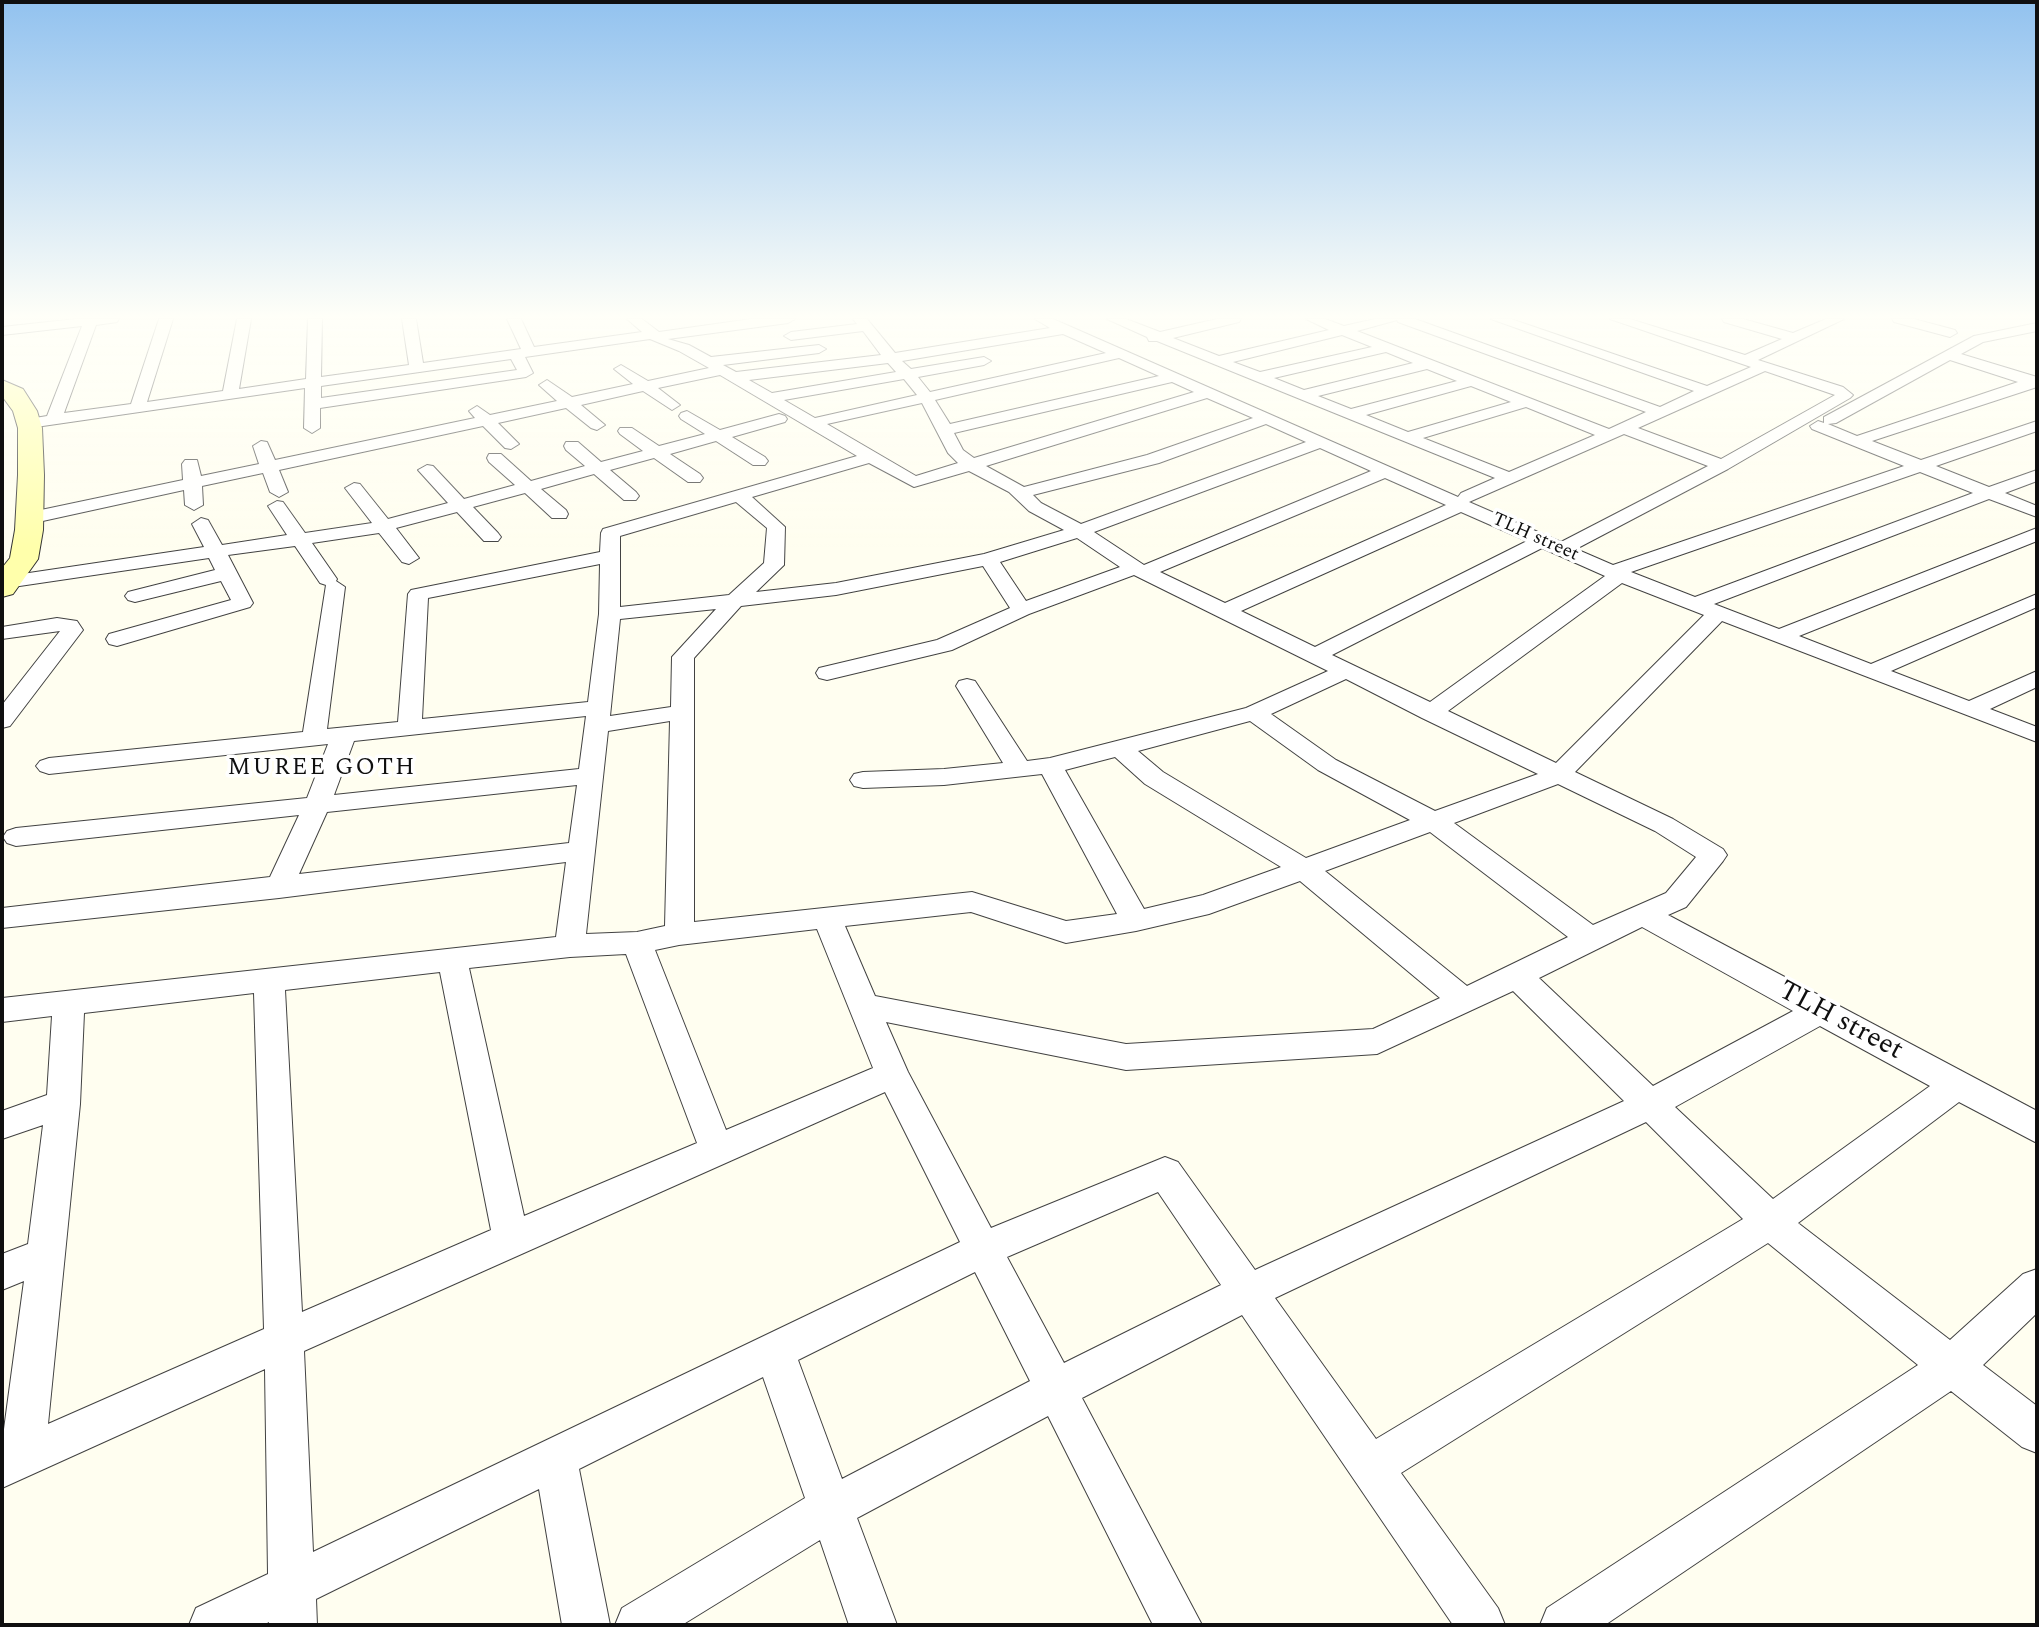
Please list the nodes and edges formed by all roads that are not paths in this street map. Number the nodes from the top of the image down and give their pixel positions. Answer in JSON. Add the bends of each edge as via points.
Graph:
{"nodes":[{"id":1,"x":15,"y":395,"type":"edge"},
{"id":2,"x":61,"y":395,"type":"edge"},
{"id":3,"x":142,"y":395,"type":"edge"},
{"id":4,"x":223,"y":395,"type":"edge"},
{"id":5,"x":314,"y":395,"type":"edge"},
{"id":6,"x":375,"y":395,"type":"edge"},
{"id":7,"x":559,"y":395,"type":"edge"},
{"id":8,"x":606,"y":395,"type":"edge"},
{"id":9,"x":658,"y":395,"type":"edge"},
{"id":10,"x":764,"y":395,"type":"edge"},
{"id":11,"x":775,"y":395,"type":"edge"},
{"id":12,"x":925,"y":395,"type":"edge"},
{"id":13,"x":940,"y":395,"type":"edge"},
{"id":14,"x":1098,"y":395,"type":"edge"},
{"id":15,"x":1202,"y":395,"type":"edge"},
{"id":16,"x":1218,"y":395,"type":"edge"},
{"id":17,"x":1302,"y":395,"type":"edge"},
{"id":18,"x":1421,"y":395,"type":"edge"},
{"id":19,"x":1509,"y":395,"type":"edge"},
{"id":20,"x":1613,"y":395,"type":"edge"},
{"id":21,"x":1699,"y":395,"type":"edge"},
{"id":22,"x":1844,"y":395,"type":"edge"},
{"id":23,"x":1875,"y":395,"type":"edge"},
{"id":24,"x":1997,"y":395,"type":"edge"},
{"id":25,"x":769,"y":398,"type":"junction"},
{"id":26,"x":928,"y":398,"type":"junction"},
{"id":27,"x":1527,"y":402,"type":"junction"},
{"id":28,"x":569,"y":403,"type":"junction"},
{"id":29,"x":313,"y":404,"type":"junction"},
{"id":30,"x":671,"y":405,"type":"dead end"},
{"id":31,"x":138,"y":407,"type":"junction"},
{"id":32,"x":1660,"y":412,"type":"junction"},
{"id":33,"x":1350,"y":414,"type":"junction"},
{"id":34,"x":482,"y":415,"type":"junction"},
{"id":35,"x":687,"y":416,"type":"dead end"},
{"id":36,"x":1269,"y":418,"type":"junction"},
{"id":37,"x":54,"y":419,"type":"junction"},
{"id":38,"x":779,"y":419,"type":"dead end"},
{"id":39,"x":811,"y":422,"type":"junction"},
{"id":40,"x":29,"y":423,"type":"junction"},
{"id":41,"x":393,"y":424,"type":"dead end"},
{"id":42,"x":597,"y":425,"type":"dead end"},
{"id":43,"x":1818,"y":426,"type":"junction"},
{"id":44,"x":2037,"y":426,"type":"edge"},
{"id":45,"x":312,"y":428,"type":"dead end"},
{"id":46,"x":626,"y":430,"type":"dead end"},
{"id":47,"x":946,"y":430,"type":"junction"},
{"id":48,"x":1616,"y":431,"type":"junction"},
{"id":49,"x":719,"y":436,"type":"junction"},
{"id":50,"x":1407,"y":437,"type":"junction"},
{"id":51,"x":406,"y":438,"type":"junction"},
{"id":52,"x":1322,"y":442,"type":"junction"},
{"id":53,"x":1857,"y":442,"type":"junction"},
{"id":54,"x":511,"y":444,"type":"dead end"},
{"id":55,"x":261,"y":446,"type":"dead end"},
{"id":56,"x":572,"y":446,"type":"dead end"},
{"id":57,"x":657,"y":453,"type":"junction"},
{"id":58,"x":870,"y":457,"type":"junction"},
{"id":59,"x":495,"y":458,"type":"dead end"},
{"id":60,"x":759,"y":461,"type":"dead end"},
{"id":61,"x":191,"y":464,"type":"dead end"},
{"id":62,"x":1722,"y":465,"type":"junction"},
{"id":63,"x":973,"y":466,"type":"junction"},
{"id":64,"x":1919,"y":466,"type":"junction"},
{"id":65,"x":269,"y":467,"type":"junction"},
{"id":66,"x":598,"y":469,"type":"junction"},
{"id":67,"x":1386,"y":471,"type":"junction"},
{"id":68,"x":2037,"y":475,"type":"edge"},
{"id":69,"x":694,"y":478,"type":"dead end"},
{"id":70,"x":1509,"y":478,"type":"junction"},
{"id":71,"x":192,"y":483,"type":"junction"},
{"id":72,"x":354,"y":488,"type":"dead end"},
{"id":73,"x":529,"y":488,"type":"junction"},
{"id":74,"x":1020,"y":493,"type":"junction"},
{"id":75,"x":1988,"y":493,"type":"junction"},
{"id":76,"x":106,"y":495,"type":"junction"},
{"id":77,"x":739,"y":495,"type":"junction"},
{"id":78,"x":631,"y":496,"type":"dead end"},
{"id":79,"x":1464,"y":501,"type":"junction"},
{"id":80,"x":461,"y":506,"type":"junction"},
{"id":81,"x":2037,"y":512,"type":"edge"},
{"id":82,"x":559,"y":514,"type":"dead end"},
{"id":83,"x":29,"y":518,"type":"junction"},
{"id":84,"x":107,"y":522,"type":"dead end"},
{"id":85,"x":384,"y":527,"type":"junction"},
{"id":86,"x":1079,"y":531,"type":"junction"},
{"id":87,"x":2037,"y":534,"type":"edge"},
{"id":88,"x":491,"y":537,"type":"dead end"},
{"id":89,"x":301,"y":540,"type":"junction"},
{"id":90,"x":1551,"y":545,"type":"junction"},
{"id":91,"x":216,"y":552,"type":"junction"},
{"id":92,"x":610,"y":556,"type":"junction"},
{"id":93,"x":409,"y":558,"type":"dead end"},
{"id":94,"x":1578,"y":558,"type":"junction"},
{"id":95,"x":988,"y":559,"type":"junction"},
{"id":96,"x":1139,"y":570,"type":"junction"},
{"id":97,"x":227,"y":573,"type":"junction"},
{"id":98,"x":1616,"y":574,"type":"junction"},
{"id":99,"x":331,"y":583,"type":"joint"},
{"id":100,"x":4,"y":585,"type":"edge"},
{"id":101,"x":135,"y":596,"type":"dead end"},
{"id":102,"x":736,"y":598,"type":"junction"},
{"id":103,"x":2037,"y":600,"type":"edge"},
{"id":104,"x":1694,"y":604,"type":"junction"},
{"id":105,"x":1022,"y":610,"type":"junction"},
{"id":106,"x":1223,"y":612,"type":"junction"},
{"id":107,"x":1718,"y":613,"type":"junction"},
{"id":108,"x":610,"y":614,"type":"junction"},
{"id":109,"x":2,"y":633,"type":"edge"},
{"id":110,"x":1780,"y":636,"type":"junction"},
{"id":111,"x":117,"y":639,"type":"dead end"},
{"id":112,"x":1313,"y":656,"type":"junction"},
{"id":113,"x":1346,"y":671,"type":"junction"},
{"id":114,"x":1871,"y":671,"type":"junction"},
{"id":115,"x":827,"y":673,"type":"dead end"},
{"id":116,"x":2037,"y":678,"type":"edge"},
{"id":117,"x":967,"y":686,"type":"dead end"},
{"id":118,"x":1971,"y":709,"type":"junction"},
{"id":119,"x":683,"y":712,"type":"junction"},
{"id":120,"x":1254,"y":713,"type":"junction"},
{"id":121,"x":1430,"y":713,"type":"junction"},
{"id":122,"x":598,"y":716,"type":"junction"},
{"id":123,"x":2,"y":721,"type":"edge"},
{"id":124,"x":410,"y":728,"type":"junction"},
{"id":125,"x":344,"y":735,"type":"junction"},
{"id":126,"x":2037,"y":735,"type":"edge"},
{"id":127,"x":314,"y":738,"type":"junction"},
{"id":128,"x":1121,"y":749,"type":"junction"},
{"id":129,"x":48,"y":766,"type":"dead end"},
{"id":130,"x":1050,"y":766,"type":"junction"},
{"id":131,"x":1019,"y":768,"type":"junction"},
{"id":132,"x":1558,"y":775,"type":"junction"},
{"id":133,"x":591,"y":776,"type":"junction"},
{"id":134,"x":863,"y":780,"type":"dead end"},
{"id":135,"x":317,"y":805,"type":"junction"},
{"id":136,"x":1433,"y":821,"type":"junction"},
{"id":137,"x":16,"y":837,"type":"dead end"},
{"id":138,"x":582,"y":851,"type":"junction"},
{"id":139,"x":1304,"y":869,"type":"junction"},
{"id":140,"x":279,"y":888,"type":"junction"},
{"id":141,"x":1643,"y":915,"type":"junction"},
{"id":142,"x":2,"y":918,"type":"edge"},
{"id":143,"x":827,"y":918,"type":"junction"},
{"id":144,"x":1136,"y":920,"type":"junction"},
{"id":145,"x":679,"y":934,"type":"junction"},
{"id":146,"x":1590,"y":938,"type":"junction"},
{"id":147,"x":637,"y":943,"type":"junction"},
{"id":148,"x":570,"y":946,"type":"junction"},
{"id":149,"x":452,"y":959,"type":"junction"},
{"id":150,"x":1517,"y":976,"type":"junction"},
{"id":151,"x":268,"y":981,"type":"junction"},
{"id":152,"x":1465,"y":1000,"type":"junction"},
{"id":153,"x":69,"y":1003,"type":"junction"},
{"id":154,"x":861,"y":1005,"type":"junction"},
{"id":155,"x":2,"y":1010,"type":"edge"},
{"id":156,"x":1821,"y":1011,"type":"junction"},
{"id":157,"x":892,"y":1074,"type":"junction"},
{"id":158,"x":1957,"y":1085,"type":"junction"},
{"id":159,"x":63,"y":1104,"type":"junction"},
{"id":160,"x":1649,"y":1105,"type":"junction"},
{"id":161,"x":2,"y":1125,"type":"edge"},
{"id":162,"x":2037,"y":1128,"type":"edge"},
{"id":163,"x":717,"y":1150,"type":"junction"},
{"id":164,"x":1770,"y":1222,"type":"junction"},
{"id":165,"x":511,"y":1239,"type":"junction"},
{"id":166,"x":984,"y":1249,"type":"junction"},
{"id":167,"x":46,"y":1255,"type":"junction"},
{"id":168,"x":2,"y":1272,"type":"edge"},
{"id":169,"x":2037,"y":1287,"type":"edge"},
{"id":170,"x":1248,"y":1292,"type":"junction"},
{"id":171,"x":285,"y":1340,"type":"junction"},
{"id":172,"x":774,"y":1351,"type":"junction"},
{"id":173,"x":1952,"y":1367,"type":"junction"},
{"id":174,"x":1056,"y":1389,"type":"junction"},
{"id":175,"x":2037,"y":1432,"type":"edge"},
{"id":176,"x":555,"y":1458,"type":"junction"},
{"id":177,"x":12,"y":1461,"type":"edge"},
{"id":178,"x":1370,"y":1467,"type":"junction"},
{"id":179,"x":831,"y":1508,"type":"junction"},
{"id":180,"x":293,"y":1605,"type":"edge"},
{"id":181,"x":213,"y":1625,"type":"edge"},
{"id":182,"x":586,"y":1625,"type":"edge"},
{"id":183,"x":639,"y":1625,"type":"edge"},
{"id":184,"x":873,"y":1625,"type":"edge"},
{"id":185,"x":1178,"y":1625,"type":"edge"},
{"id":186,"x":1480,"y":1625,"type":"edge"},
{"id":187,"x":1564,"y":1625,"type":"edge"}],
"edges":[{"from":1,"to":40,"type":"street"},
{"from":2,"to":37,"type":"street"},
{"from":3,"to":31,"type":"street"},
{"from":4,"to":31,"type":"street"},
{"from":5,"to":29,"type":"street"},
{"from":6,"to":29,"type":"street"},
{"from":7,"to":28,"type":"street"},
{"from":8,"to":28,"type":"street"},
{"from":9,"to":30,"type":"street"},
{"from":10,"to":25,"type":"street"},
{"from":11,"to":25,"type":"street"},
{"from":12,"to":26,"type":"street"},
{"from":13,"to":26,"type":"street"},
{"from":14,"to":47,"type":"street"},
{"from":15,"to":63,"type":"street"},
{"from":16,"to":36,"type":"street","name":"TLH street"},
{"from":17,"to":33,"type":"street"},
{"from":18,"to":33,"type":"street"},
{"from":19,"to":27,"type":"street"},
{"from":20,"to":32,"type":"street"},
{"from":21,"to":32,"type":"street"},
{"from":22,"to":62,"type":"street"},
{"from":23,"to":43,"type":"street"},
{"from":24,"to":53,"type":"street"},
{"from":25,"to":39,"type":"street"},
{"from":26,"to":39,"type":"street"},
{"from":26,"to":47,"type":"street"},
{"from":27,"to":48,"type":"street"},
{"from":27,"to":50,"type":"street"},
{"from":28,"to":34,"type":"street"},
{"from":28,"to":42,"type":"street"},
{"from":29,"to":45,"type":"street"},
{"from":31,"to":37,"type":"street"},
{"from":32,"to":48,"type":"street"},
{"from":33,"to":50,"type":"street"},
{"from":34,"to":51,"type":"street"},
{"from":34,"to":54,"type":"street"},
{"from":35,"to":49,"type":"street"},
{"from":36,"to":52,"type":"street","name":"TLH street"},
{"from":36,"to":74,"type":"street","via":[[1153,458]]},
{"from":37,"to":40,"type":"street"},
{"from":38,"to":49,"type":"street"},
{"from":39,"to":58,"type":"street"},
{"from":40,"to":83,"type":"street"},
{"from":41,"to":51,"type":"street"},
{"from":43,"to":53,"type":"street"},
{"from":43,"to":94,"type":"street"},
{"from":44,"to":64,"type":"street"},
{"from":46,"to":57,"type":"street"},
{"from":47,"to":63,"type":"street","via":[[956,453]]},
{"from":48,"to":62,"type":"street"},
{"from":48,"to":70,"type":"street"},
{"from":49,"to":57,"type":"street"},
{"from":49,"to":60,"type":"street"},
{"from":50,"to":70,"type":"street"},
{"from":51,"to":65,"type":"street"},
{"from":51,"to":80,"type":"street"},
{"from":52,"to":67,"type":"street","name":"TLH street"},
{"from":52,"to":86,"type":"street"},
{"from":53,"to":64,"type":"street"},
{"from":55,"to":65,"type":"street"},
{"from":56,"to":66,"type":"street"},
{"from":57,"to":66,"type":"street"},
{"from":57,"to":69,"type":"street"},
{"from":58,"to":63,"type":"street","via":[[914,482]]},
{"from":58,"to":77,"type":"street"},
{"from":59,"to":73,"type":"street"},
{"from":61,"to":71,"type":"street"},
{"from":62,"to":90,"type":"street"},
{"from":63,"to":74,"type":"street"},
{"from":64,"to":75,"type":"street"},
{"from":64,"to":98,"type":"street"},
{"from":65,"to":71,"type":"street"},
{"from":65,"to":89,"type":"street","via":[[278,499]]},
{"from":66,"to":73,"type":"street"},
{"from":66,"to":78,"type":"street"},
{"from":67,"to":79,"type":"street","name":"TLH street"},
{"from":67,"to":96,"type":"street"},
{"from":68,"to":75,"type":"street"},
{"from":70,"to":79,"type":"street"},
{"from":71,"to":76,"type":"street"},
{"from":71,"to":91,"type":"street","via":[[197,514]]},
{"from":72,"to":85,"type":"street"},
{"from":73,"to":80,"type":"street"},
{"from":73,"to":82,"type":"street"},
{"from":74,"to":86,"type":"street","via":[[1035,507]]},
{"from":75,"to":81,"type":"street"},
{"from":75,"to":104,"type":"street"},
{"from":76,"to":83,"type":"street"},
{"from":76,"to":84,"type":"street"},
{"from":77,"to":92,"type":"street","via":[[610,533]]},
{"from":77,"to":102,"type":"street","via":[[776,527],[774,565]]},
{"from":79,"to":90,"type":"street","name":"TLH street"},
{"from":79,"to":106,"type":"street"},
{"from":80,"to":85,"type":"street"},
{"from":80,"to":88,"type":"street"},
{"from":83,"to":100,"type":"street","via":[[24,559]]},
{"from":85,"to":89,"type":"street"},
{"from":85,"to":93,"type":"street"},
{"from":86,"to":95,"type":"street"},
{"from":86,"to":96,"type":"street"},
{"from":87,"to":110,"type":"street"},
{"from":89,"to":91,"type":"street"},
{"from":89,"to":99,"type":"street"},
{"from":90,"to":94,"type":"street","name":"TLH street"},
{"from":90,"to":112,"type":"street"},
{"from":91,"to":97,"type":"street"},
{"from":91,"to":100,"type":"street"},
{"from":92,"to":108,"type":"street"},
{"from":92,"to":124,"type":"street","via":[[418,594]]},
{"from":94,"to":98,"type":"street","name":"TLH street"},
{"from":95,"to":102,"type":"street","via":[[836,589]]},
{"from":95,"to":105,"type":"street"},
{"from":96,"to":105,"type":"street"},
{"from":96,"to":106,"type":"street"},
{"from":97,"to":101,"type":"street"},
{"from":97,"to":111,"type":"street","via":[[243,603]]},
{"from":98,"to":104,"type":"street","name":"TLH street"},
{"from":98,"to":121,"type":"street"},
{"from":99,"to":127,"type":"street"},
{"from":102,"to":108,"type":"street"},
{"from":102,"to":119,"type":"street","via":[[683,657]]},
{"from":103,"to":114,"type":"street"},
{"from":104,"to":107,"type":"street","name":"TLH street"},
{"from":105,"to":115,"type":"street","via":[[931,650]]},
{"from":106,"to":112,"type":"street"},
{"from":107,"to":110,"type":"street","name":"TLH street"},
{"from":107,"to":132,"type":"street"},
{"from":108,"to":122,"type":"street"},
{"from":109,"to":123,"type":"street","via":[[57,624],[72,630]]},
{"from":110,"to":114,"type":"street","name":"TLH street"},
{"from":112,"to":113,"type":"street"},
{"from":113,"to":120,"type":"street"},
{"from":113,"to":121,"type":"street"},
{"from":114,"to":118,"type":"street","name":"TLH street"},
{"from":116,"to":118,"type":"street"},
{"from":117,"to":131,"type":"street"},
{"from":118,"to":126,"type":"street","name":"TLH street"},
{"from":119,"to":122,"type":"street"},
{"from":119,"to":145,"type":"street"},
{"from":120,"to":128,"type":"street"},
{"from":120,"to":136,"type":"street","via":[[1327,765]]},
{"from":121,"to":132,"type":"street"},
{"from":122,"to":124,"type":"street"},
{"from":122,"to":133,"type":"street"},
{"from":124,"to":125,"type":"street"},
{"from":125,"to":127,"type":"street"},
{"from":125,"to":135,"type":"street"},
{"from":127,"to":129,"type":"street"},
{"from":128,"to":130,"type":"street"},
{"from":128,"to":139,"type":"street","via":[[1154,778]]},
{"from":130,"to":131,"type":"street"},
{"from":130,"to":144,"type":"street"},
{"from":131,"to":134,"type":"street"},
{"from":132,"to":136,"type":"street"},
{"from":132,"to":141,"type":"street","via":[[1664,825],[1713,855],[1676,900]]},
{"from":133,"to":135,"type":"street"},
{"from":133,"to":138,"type":"street"},
{"from":135,"to":137,"type":"street"},
{"from":135,"to":140,"type":"street"},
{"from":136,"to":139,"type":"street"},
{"from":136,"to":146,"type":"street"},
{"from":138,"to":140,"type":"street"},
{"from":138,"to":148,"type":"street"},
{"from":139,"to":144,"type":"street","via":[[1209,904]]},
{"from":139,"to":152,"type":"street"},
{"from":140,"to":142,"type":"street"},
{"from":141,"to":146,"type":"street"},
{"from":141,"to":156,"type":"street","name":"TLH street"},
{"from":143,"to":144,"type":"street","via":[[972,902],[1066,932]]},
{"from":143,"to":145,"type":"street"},
{"from":143,"to":154,"type":"street"},
{"from":145,"to":147,"type":"street"},
{"from":146,"to":150,"type":"street"},
{"from":147,"to":148,"type":"street"},
{"from":147,"to":163,"type":"street"},
{"from":148,"to":149,"type":"street"},
{"from":149,"to":151,"type":"street"},
{"from":149,"to":165,"type":"street"},
{"from":150,"to":152,"type":"street"},
{"from":150,"to":160,"type":"street"},
{"from":151,"to":153,"type":"street"},
{"from":151,"to":171,"type":"street"},
{"from":152,"to":154,"type":"street","via":[[1377,1041],[1126,1057]]},
{"from":153,"to":155,"type":"street"},
{"from":153,"to":159,"type":"street"},
{"from":154,"to":157,"type":"street"},
{"from":156,"to":158,"type":"street","name":"TLH street"},
{"from":156,"to":160,"type":"street"},
{"from":157,"to":163,"type":"street"},
{"from":157,"to":166,"type":"street"},
{"from":158,"to":162,"type":"street","name":"TLH street"},
{"from":158,"to":164,"type":"street"},
{"from":159,"to":161,"type":"street"},
{"from":159,"to":167,"type":"street"},
{"from":160,"to":164,"type":"street"},
{"from":160,"to":170,"type":"street"},
{"from":163,"to":165,"type":"street"},
{"from":164,"to":173,"type":"street"},
{"from":164,"to":178,"type":"street"},
{"from":165,"to":171,"type":"street"},
{"from":166,"to":170,"type":"street","via":[[1166,1173]]},
{"from":166,"to":172,"type":"street"},
{"from":166,"to":174,"type":"street"},
{"from":167,"to":168,"type":"street"},
{"from":167,"to":177,"type":"street"},
{"from":169,"to":173,"type":"street"},
{"from":170,"to":174,"type":"street"},
{"from":170,"to":178,"type":"street"},
{"from":171,"to":177,"type":"street"},
{"from":171,"to":180,"type":"street"},
{"from":172,"to":176,"type":"street"},
{"from":172,"to":179,"type":"street"},
{"from":173,"to":175,"type":"street"},
{"from":173,"to":187,"type":"street"},
{"from":174,"to":179,"type":"street"},
{"from":174,"to":185,"type":"street"},
{"from":176,"to":180,"type":"street"},
{"from":176,"to":182,"type":"street"},
{"from":178,"to":186,"type":"street"},
{"from":179,"to":183,"type":"street"},
{"from":179,"to":184,"type":"street"},
{"from":180,"to":181,"type":"street"}]}
